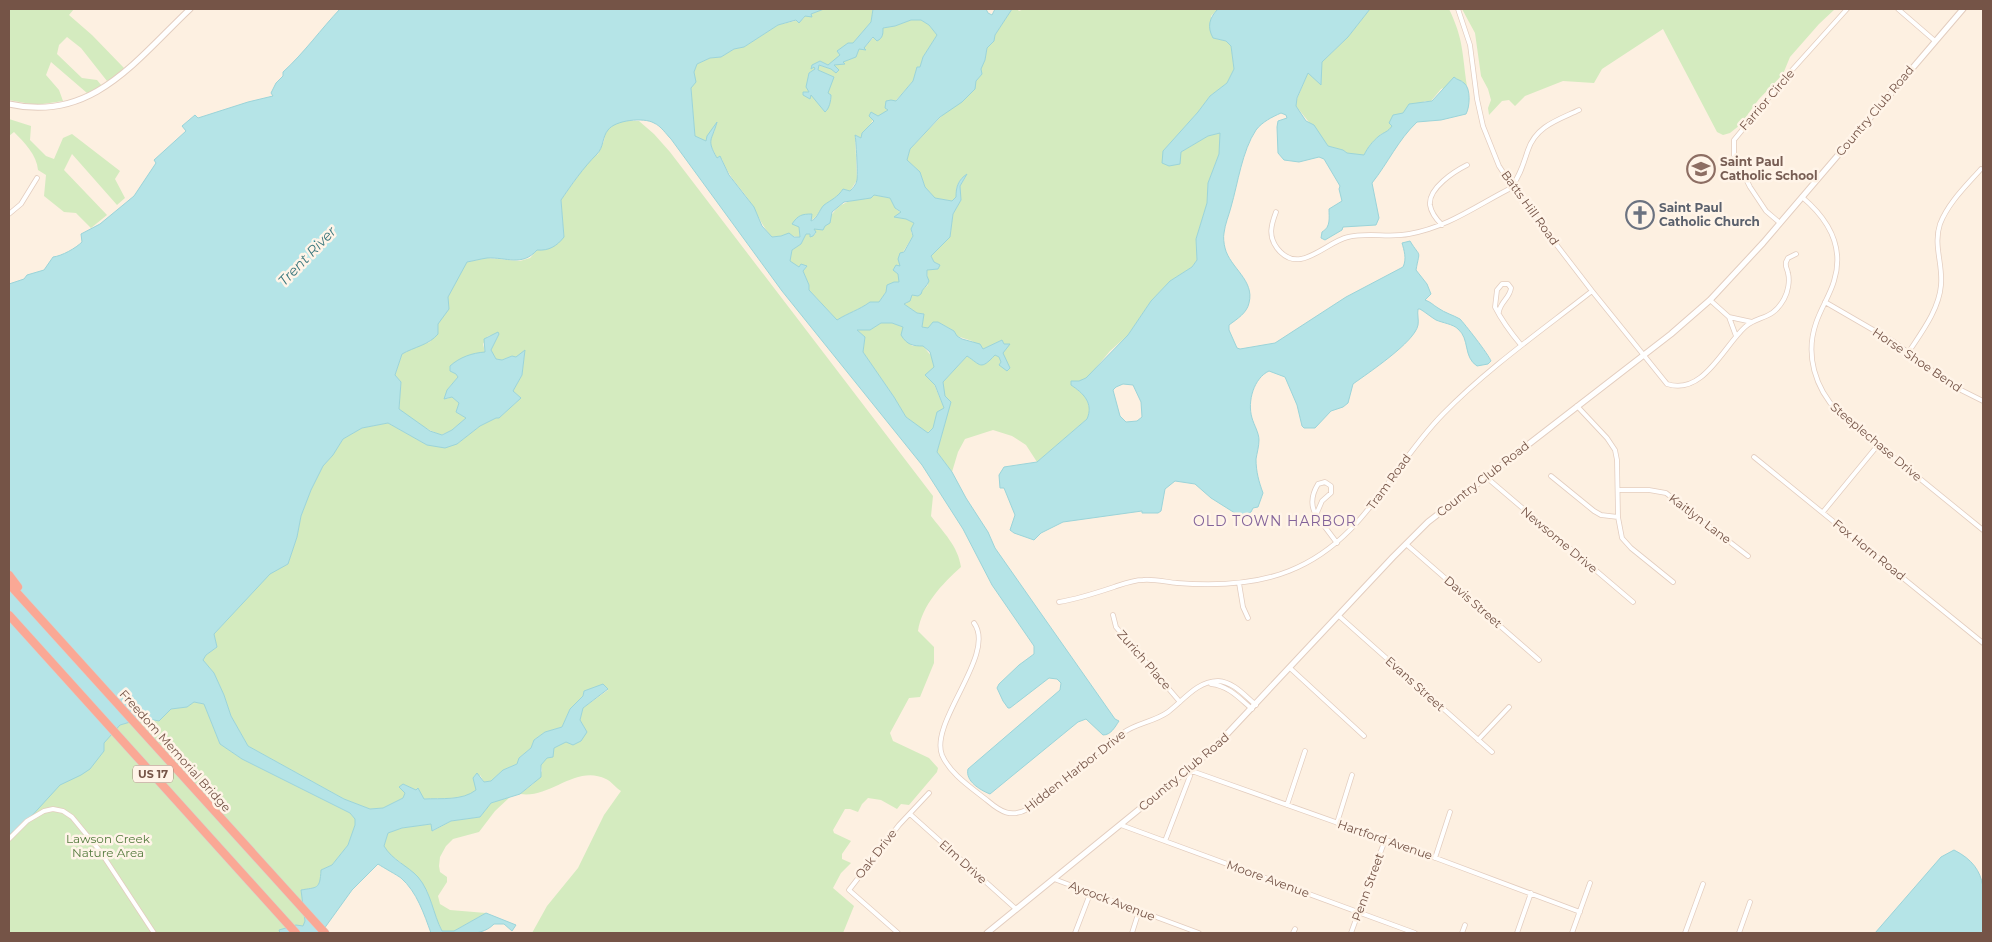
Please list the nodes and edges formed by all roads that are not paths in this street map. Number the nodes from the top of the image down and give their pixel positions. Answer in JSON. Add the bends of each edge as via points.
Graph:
{"nodes":[{"id":1,"x":190,"y":9,"type":"edge"},
{"id":2,"x":1458,"y":9,"type":"edge"},
{"id":3,"x":1847,"y":9,"type":"edge"},
{"id":4,"x":1898,"y":9,"type":"edge"},
{"id":5,"x":1963,"y":9,"type":"edge"},
{"id":6,"x":1935,"y":41,"type":"junction"},
{"id":7,"x":9,"y":104,"type":"edge"},
{"id":8,"x":1578,"y":110,"type":"dead end"},
{"id":9,"x":1468,"y":165,"type":"dead end"},
{"id":10,"x":1981,"y":169,"type":"dead end"},
{"id":11,"x":37,"y":178,"type":"dead end"},
{"id":12,"x":1512,"y":186,"type":"junction"},
{"id":13,"x":1802,"y":197,"type":"junction"},
{"id":14,"x":1276,"y":212,"type":"dead end"},
{"id":15,"x":9,"y":214,"type":"edge"},
{"id":16,"x":1780,"y":222,"type":"junction"},
{"id":17,"x":1442,"y":225,"type":"junction"},
{"id":18,"x":1796,"y":254,"type":"dead end"},
{"id":19,"x":1592,"y":291,"type":"junction"},
{"id":20,"x":1710,"y":300,"type":"junction"},
{"id":21,"x":1825,"y":302,"type":"junction"},
{"id":22,"x":1499,"y":312,"type":"junction"},
{"id":23,"x":1729,"y":317,"type":"junction"},
{"id":24,"x":1752,"y":322,"type":"junction"},
{"id":25,"x":1736,"y":336,"type":"junction"},
{"id":26,"x":1521,"y":345,"type":"junction"},
{"id":27,"x":1908,"y":353,"type":"junction"},
{"id":28,"x":1642,"y":355,"type":"junction"},
{"id":29,"x":1983,"y":401,"type":"edge"},
{"id":30,"x":1577,"y":406,"type":"junction"},
{"id":31,"x":1878,"y":444,"type":"junction"},
{"id":32,"x":1754,"y":457,"type":"dead end"},
{"id":33,"x":1551,"y":476,"type":"dead end"},
{"id":34,"x":1486,"y":477,"type":"junction"},
{"id":35,"x":1618,"y":490,"type":"junction"},
{"id":36,"x":1822,"y":512,"type":"junction"},
{"id":37,"x":1316,"y":515,"type":"junction"},
{"id":38,"x":1618,"y":517,"type":"junction"},
{"id":39,"x":1983,"y":530,"type":"edge"},
{"id":40,"x":1337,"y":543,"type":"junction"},
{"id":41,"x":1406,"y":544,"type":"junction"},
{"id":42,"x":1748,"y":556,"type":"dead end"},
{"id":43,"x":9,"y":575,"type":"edge"},
{"id":44,"x":1673,"y":582,"type":"dead end"},
{"id":45,"x":1239,"y":583,"type":"junction"},
{"id":46,"x":9,"y":584,"type":"edge"},
{"id":47,"x":1059,"y":602,"type":"dead end"},
{"id":48,"x":1633,"y":602,"type":"dead end"},
{"id":49,"x":9,"y":615,"type":"edge"},
{"id":50,"x":1113,"y":616,"type":"dead end"},
{"id":51,"x":1339,"y":616,"type":"junction"},
{"id":52,"x":1248,"y":618,"type":"dead end"},
{"id":53,"x":974,"y":623,"type":"dead end"},
{"id":54,"x":49,"y":629,"type":"junction"},
{"id":55,"x":1983,"y":643,"type":"edge"},
{"id":56,"x":1539,"y":660,"type":"dead end"},
{"id":57,"x":1290,"y":668,"type":"junction"},
{"id":58,"x":1180,"y":702,"type":"junction"},
{"id":59,"x":1254,"y":707,"type":"junction"},
{"id":60,"x":1509,"y":707,"type":"dead end"},
{"id":61,"x":1364,"y":736,"type":"dead end"},
{"id":62,"x":1478,"y":740,"type":"junction"},
{"id":63,"x":1305,"y":751,"type":"dead end"},
{"id":64,"x":1492,"y":752,"type":"dead end"},
{"id":65,"x":1189,"y":770,"type":"junction"},
{"id":66,"x":1352,"y":776,"type":"dead end"},
{"id":67,"x":929,"y":793,"type":"dead end"},
{"id":68,"x":1287,"y":805,"type":"junction"},
{"id":69,"x":1450,"y":812,"type":"dead end"},
{"id":70,"x":910,"y":814,"type":"junction"},
{"id":71,"x":1337,"y":823,"type":"junction"},
{"id":72,"x":1121,"y":825,"type":"junction"},
{"id":73,"x":9,"y":839,"type":"edge"},
{"id":74,"x":1385,"y":840,"type":"junction"},
{"id":75,"x":1165,"y":841,"type":"junction"},
{"id":76,"x":1435,"y":858,"type":"junction"},
{"id":77,"x":1054,"y":879,"type":"junction"},
{"id":78,"x":1590,"y":882,"type":"dead end"},
{"id":79,"x":1703,"y":884,"type":"dead end"},
{"id":80,"x":1531,"y":893,"type":"junction"},
{"id":81,"x":1090,"y":894,"type":"junction"},
{"id":82,"x":1750,"y":902,"type":"dead end"},
{"id":83,"x":1016,"y":909,"type":"junction"},
{"id":84,"x":1139,"y":912,"type":"junction"},
{"id":85,"x":1359,"y":912,"type":"junction"},
{"id":86,"x":1580,"y":912,"type":"junction"},
{"id":87,"x":1465,"y":925,"type":"dead end"},
{"id":88,"x":1186,"y":931,"type":"edge"},
{"id":89,"x":154,"y":933,"type":"edge"},
{"id":90,"x":296,"y":933,"type":"edge"},
{"id":91,"x":325,"y":933,"type":"edge"},
{"id":92,"x":898,"y":933,"type":"edge"},
{"id":93,"x":986,"y":933,"type":"edge"},
{"id":94,"x":1075,"y":933,"type":"edge"},
{"id":95,"x":1132,"y":933,"type":"edge"},
{"id":96,"x":1199,"y":933,"type":"edge"},
{"id":97,"x":1351,"y":933,"type":"edge"},
{"id":98,"x":1415,"y":933,"type":"edge"},
{"id":99,"x":1462,"y":933,"type":"edge"},
{"id":100,"x":1517,"y":933,"type":"edge"},
{"id":101,"x":1572,"y":933,"type":"edge"},
{"id":102,"x":1684,"y":933,"type":"edge"},
{"id":103,"x":1739,"y":933,"type":"edge"}],
"edges":[{"from":1,"to":7,"type":"street","via":[[124,73],[93,95],[71,104],[48,108]]},
{"from":2,"to":12,"type":"street","name":"Batts Hill Road","via":[[1470,45],[1483,126],[1493,153]]},
{"from":3,"to":16,"type":"street","name":"Farrior Circle","via":[[1737,134],[1733,144],[1734,155],[1758,201]]},
{"from":4,"to":6,"type":"street"},
{"from":5,"to":6,"type":"street","name":"Country Club Road"},
{"from":6,"to":13,"type":"street","name":"Country Club Road"},
{"from":8,"to":12,"type":"street","via":[[1553,121],[1535,136],[1521,173]]},
{"from":9,"to":17,"type":"street","via":[[1451,174],[1431,196],[1430,208]]},
{"from":10,"to":27,"type":"street","via":[[1942,219],[1937,243],[1940,292],[1930,317]]},
{"from":11,"to":15,"type":"street","via":[[22,204]]},
{"from":12,"to":17,"type":"street"},
{"from":12,"to":19,"type":"street","name":"Batts Hill Road"},
{"from":13,"to":16,"type":"street","name":"Country Club Road"},
{"from":13,"to":21,"type":"street","name":"Steeplechase Drive","via":[[1826,222],[1836,244],[1836,271]]},
{"from":14,"to":17,"type":"street","via":[[1271,225],[1274,244],[1283,254],[1299,259],[1313,256],[1333,242],[1348,237],[1399,235]]},
{"from":16,"to":20,"type":"street","name":"Country Club Road"},
{"from":18,"to":24,"type":"street","name":"Batts Hill Road","via":[[1786,262],[1788,284],[1784,301],[1768,316]]},
{"from":19,"to":26,"type":"street","name":"Tram Road"},
{"from":19,"to":28,"type":"street","name":"Batts Hill Road"},
{"from":20,"to":23,"type":"street"},
{"from":20,"to":28,"type":"street","name":"Country Club Road"},
{"from":21,"to":27,"type":"street","name":"Horse Shoe Bend"},
{"from":21,"to":31,"type":"street","name":"Steeplechase Drive","via":[[1812,337],[1812,362],[1817,380],[1831,405]]},
{"from":22,"to":22,"type":"street","via":[[1511,293],[1508,284],[1502,284],[1497,290],[1495,308]]},
{"from":22,"to":26,"type":"street"},
{"from":23,"to":24,"type":"street"},
{"from":23,"to":25,"type":"street"},
{"from":24,"to":25,"type":"street","name":"Batts Hill Road"},
{"from":25,"to":28,"type":"street","name":"Batts Hill Road","via":[[1703,374],[1684,386],[1666,384]]},
{"from":26,"to":40,"type":"street","name":"Tram Road","via":[[1443,414],[1414,447],[1361,520]]},
{"from":27,"to":29,"type":"street","name":"Horse Shoe Bend","via":[[1948,382]]},
{"from":28,"to":30,"type":"street","name":"Country Club Road"},
{"from":30,"to":34,"type":"street","name":"Country Club Road"},
{"from":30,"to":35,"type":"street","via":[[1615,450]]},
{"from":31,"to":36,"type":"street"},
{"from":31,"to":39,"type":"street","name":"Steeplechase Drive"},
{"from":32,"to":36,"type":"street","name":"Fox Horn Road"},
{"from":33,"to":38,"type":"street","via":[[1598,513]]},
{"from":34,"to":41,"type":"street","name":"Country Club Road","via":[[1428,522]]},
{"from":34,"to":48,"type":"street","name":"Newsome Drive"},
{"from":35,"to":38,"type":"street"},
{"from":35,"to":42,"type":"street","name":"Kaitlyn Lane","via":[[1666,493]]},
{"from":36,"to":55,"type":"street","name":"Fox Horn Road"},
{"from":37,"to":37,"type":"street","via":[[1312,508],[1314,490],[1325,482],[1331,486],[1331,493],[1322,501]]},
{"from":37,"to":40,"type":"street"},
{"from":38,"to":44,"type":"street","via":[[1625,543]]},
{"from":40,"to":45,"type":"street","name":"Tram Road","via":[[1289,571]]},
{"from":41,"to":51,"type":"street","name":"Country Club Road"},
{"from":41,"to":56,"type":"street","name":"Davis Street"},
{"from":43,"to":54,"type":"highway"},
{"from":45,"to":47,"type":"street","name":"Tram Road","via":[[1143,580]]},
{"from":45,"to":52,"type":"street"},
{"from":46,"to":54,"type":"highway","name":"Freedom Memorial Bridge"},
{"from":49,"to":90,"type":"highway","number":"US 17"},
{"from":50,"to":58,"type":"street","name":"Zurich Place","via":[[1116,626]]},
{"from":51,"to":57,"type":"street","name":"Country Club Road"},
{"from":51,"to":62,"type":"street","name":"Evans Street"},
{"from":53,"to":58,"type":"street","name":"Hidden Harbor Drive","via":[[978,647],[943,729],[941,753],[952,770],[1004,813],[1020,814],[1028,809],[1124,731],[1158,718]]},
{"from":54,"to":91,"type":"highway","name":"Freedom Memorial Bridge"},
{"from":57,"to":59,"type":"street","name":"Country Club Road"},
{"from":57,"to":61,"type":"street"},
{"from":58,"to":59,"type":"street","name":"Hidden Harbor Drive","via":[[1194,690],[1216,681],[1234,686]]},
{"from":59,"to":65,"type":"street","name":"Country Club Road"},
{"from":60,"to":62,"type":"street"},
{"from":62,"to":64,"type":"street","name":"Evans Street"},
{"from":63,"to":68,"type":"street"},
{"from":65,"to":68,"type":"street","name":"Hartford Avenue"},
{"from":65,"to":72,"type":"street","name":"Country Club Road"},
{"from":65,"to":75,"type":"street","via":[[1190,776]]},
{"from":66,"to":71,"type":"street"},
{"from":67,"to":70,"type":"street","name":"Oak Drive"},
{"from":68,"to":71,"type":"street","name":"Hartford Avenue"},
{"from":69,"to":76,"type":"street"},
{"from":70,"to":83,"type":"street","name":"Elm Drive"},
{"from":70,"to":92,"type":"street","name":"Oak Drive","via":[[849,890]]},
{"from":71,"to":74,"type":"street","name":"Hartford Avenue"},
{"from":72,"to":75,"type":"street","name":"Moore Avenue"},
{"from":72,"to":77,"type":"street","name":"Country Club Road"},
{"from":73,"to":89,"type":"street","via":[[31,818],[44,811],[54,809],[72,816],[100,851]]},
{"from":74,"to":76,"type":"street","name":"Hartford Avenue"},
{"from":74,"to":85,"type":"street","name":"Penn Street"},
{"from":75,"to":85,"type":"street","name":"Moore Avenue"},
{"from":76,"to":80,"type":"street","name":"Hartford Avenue"},
{"from":77,"to":81,"type":"street","name":"Aycock Avenue"},
{"from":77,"to":83,"type":"street","name":"Country Club Road"},
{"from":78,"to":86,"type":"street"},
{"from":79,"to":102,"type":"street"},
{"from":80,"to":86,"type":"street","name":"Hartford Avenue"},
{"from":80,"to":100,"type":"street"},
{"from":81,"to":84,"type":"street","name":"Aycock Avenue"},
{"from":81,"to":94,"type":"street"},
{"from":82,"to":103,"type":"street"},
{"from":83,"to":93,"type":"street","name":"Country Club Road"},
{"from":84,"to":88,"type":"street","name":"Aycock Avenue"},
{"from":84,"to":95,"type":"street"},
{"from":85,"to":97,"type":"street","name":"Penn Street"},
{"from":85,"to":98,"type":"street","name":"Moore Avenue"},
{"from":86,"to":101,"type":"street"},
{"from":87,"to":99,"type":"street"},
{"from":88,"to":96,"type":"street","name":"Aycock Avenue"}]}
